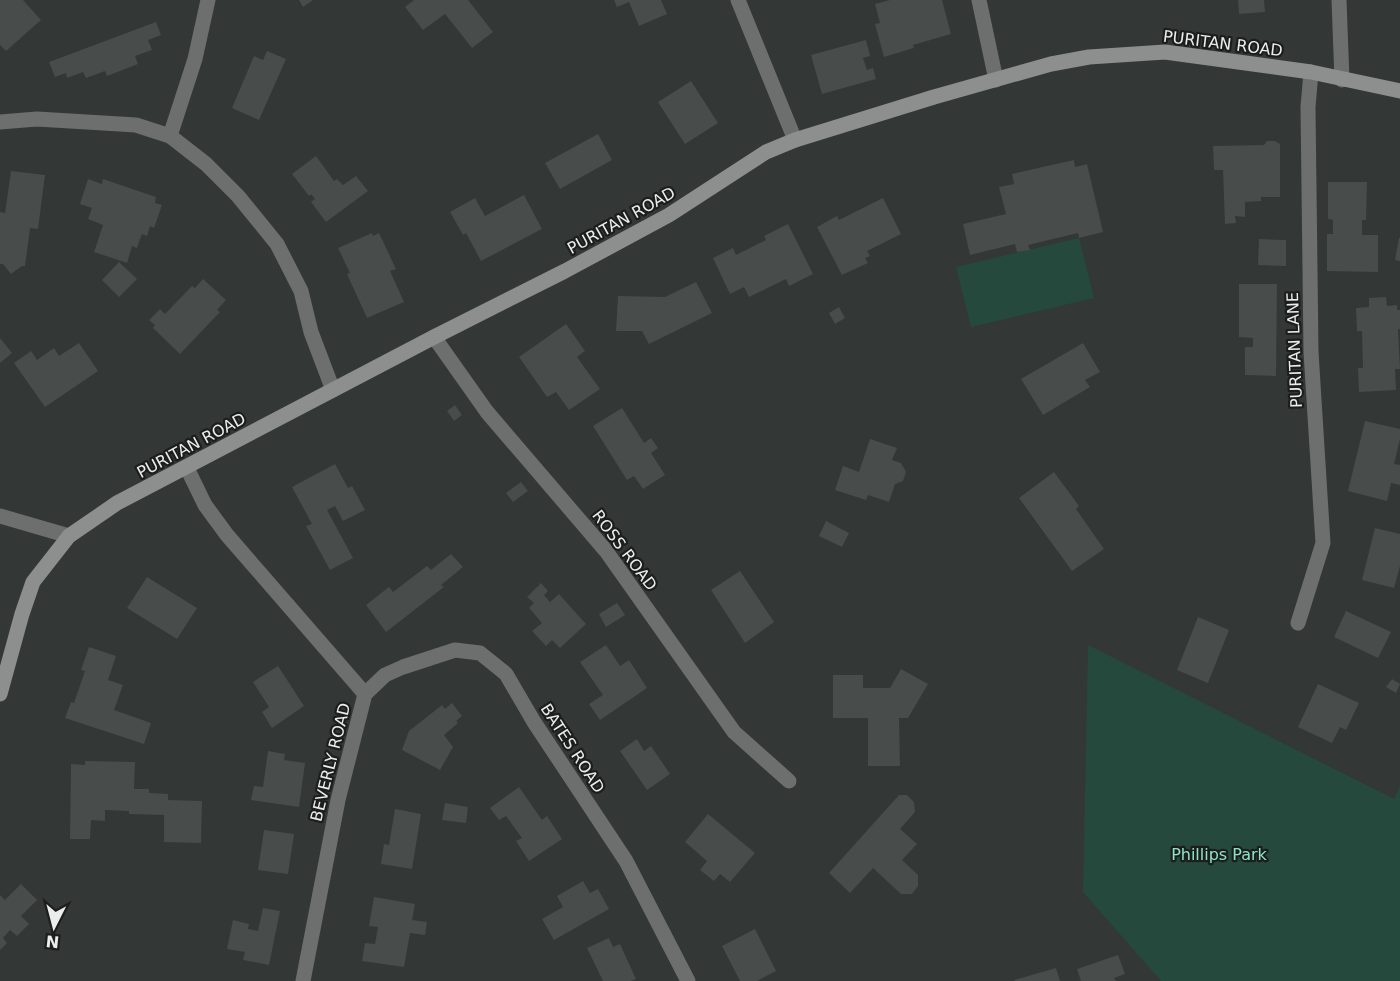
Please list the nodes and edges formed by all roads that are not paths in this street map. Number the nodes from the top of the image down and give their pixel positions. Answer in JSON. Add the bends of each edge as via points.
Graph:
{"nodes":[{"id":1,"x":208,"y":0,"type":"edge"},
{"id":2,"x":738,"y":0,"type":"edge"},
{"id":3,"x":980,"y":0,"type":"edge"},
{"id":4,"x":1339,"y":0,"type":"edge"},
{"id":5,"x":1311,"y":72,"type":"junction"},
{"id":6,"x":996,"y":80,"type":"junction"},
{"id":7,"x":1342,"y":80,"type":"junction"},
{"id":8,"x":1400,"y":91,"type":"edge"},
{"id":9,"x":0,"y":122,"type":"edge"},
{"id":10,"x":170,"y":136,"type":"junction"},
{"id":11,"x":795,"y":140,"type":"junction"},
{"id":12,"x":434,"y":337,"type":"junction"},
{"id":13,"x":333,"y":390,"type":"junction"},
{"id":14,"x":187,"y":468,"type":"junction"},
{"id":15,"x":0,"y":516,"type":"edge"},
{"id":16,"x":69,"y":536,"type":"junction"},
{"id":17,"x":1298,"y":623,"type":"dead end"},
{"id":18,"x":0,"y":694,"type":"edge"},
{"id":19,"x":365,"y":694,"type":"junction"},
{"id":20,"x":789,"y":781,"type":"dead end"},
{"id":21,"x":303,"y":981,"type":"edge"},
{"id":22,"x":688,"y":981,"type":"edge"}],
"edges":[{"from":1,"to":10,"type":"street","via":[[195,59]]},
{"from":2,"to":11,"type":"street"},
{"from":3,"to":6,"type":"street"},
{"from":4,"to":7,"type":"street"},
{"from":5,"to":6,"type":"street","name":"PURITAN ROAD","via":[[1165,52],[1089,57]]},
{"from":5,"to":7,"type":"street","name":"PURITAN ROAD"},
{"from":5,"to":17,"type":"street","name":"PURITAN LANE","via":[[1311,352],[1323,543]]},
{"from":6,"to":11,"type":"street","name":"PURITAN ROAD"},
{"from":7,"to":8,"type":"street","name":"PURITAN ROAD"},
{"from":9,"to":10,"type":"street","via":[[107,122],[136,125]]},
{"from":10,"to":13,"type":"street","via":[[238,196],[277,244],[301,291],[311,332]]},
{"from":11,"to":12,"type":"street","name":"PURITAN ROAD","via":[[766,152],[669,215]]},
{"from":12,"to":13,"type":"street","name":"PURITAN ROAD"},
{"from":12,"to":20,"type":"street","name":"ROSS ROAD","via":[[487,412],[606,551],[734,732]]},
{"from":13,"to":14,"type":"street","name":"PURITAN ROAD"},
{"from":14,"to":16,"type":"street","name":"PURITAN ROAD","via":[[117,503]]},
{"from":14,"to":19,"type":"street","name":"BEVERLY ROAD","via":[[205,505],[227,535]]},
{"from":15,"to":16,"type":"street"},
{"from":16,"to":18,"type":"street","name":"PURITAN ROAD","via":[[33,582]]},
{"from":19,"to":21,"type":"street","name":"BEVERLY ROAD","via":[[338,800]]},
{"from":19,"to":22,"type":"street","name":"BATES ROAD","via":[[385,675],[455,650],[480,653],[506,674],[626,861]]}]}
